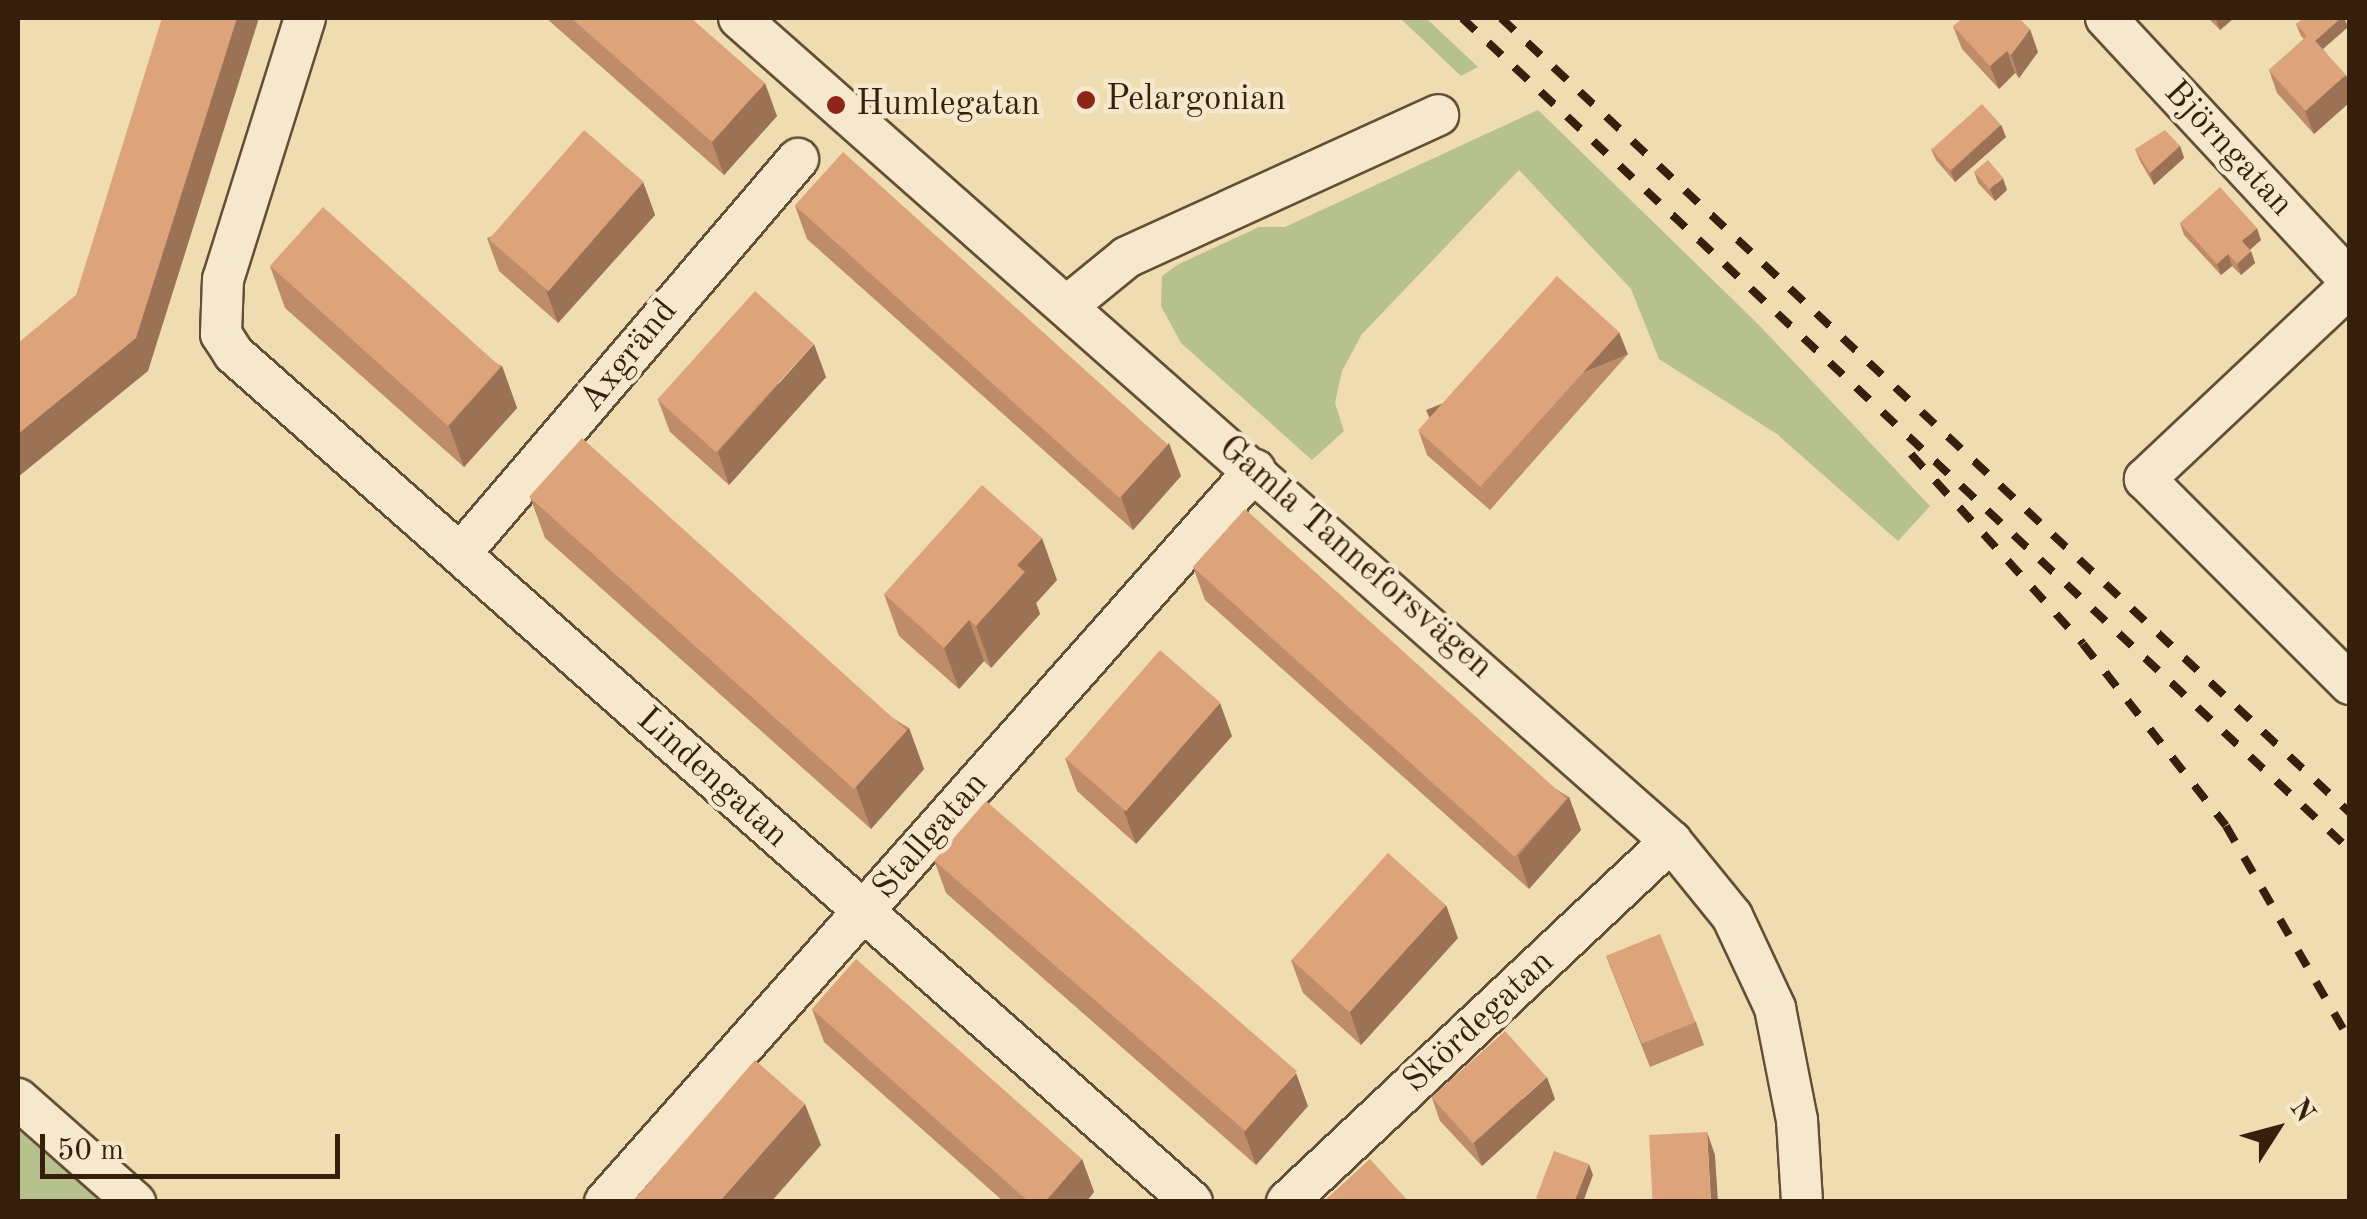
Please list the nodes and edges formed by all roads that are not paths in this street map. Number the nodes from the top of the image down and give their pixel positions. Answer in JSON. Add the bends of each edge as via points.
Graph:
{"nodes":[{"id":1,"x":305,"y":18,"type":"edge"},
{"id":2,"x":739,"y":18,"type":"edge"},
{"id":3,"x":2106,"y":18,"type":"edge"},
{"id":4,"x":1438,"y":115,"type":"dead end"},
{"id":5,"x":798,"y":158,"type":"dead end"},
{"id":6,"x":2350,"y":284,"type":"edge"},
{"id":7,"x":1067,"y":306,"type":"junction"},
{"id":8,"x":1255,"y":470,"type":"junction"},
{"id":9,"x":460,"y":554,"type":"junction"},
{"id":10,"x":2350,"y":684,"type":"edge"},
{"id":11,"x":1672,"y":841,"type":"junction"},
{"id":12,"x":863,"y":913,"type":"junction"},
{"id":13,"x":18,"y":1098,"type":"edge"},
{"id":14,"x":135,"y":1202,"type":"edge"},
{"id":15,"x":604,"y":1202,"type":"edge"},
{"id":16,"x":1192,"y":1202,"type":"edge"},
{"id":17,"x":1287,"y":1202,"type":"edge"},
{"id":18,"x":1802,"y":1202,"type":"edge"}],
"edges":[{"from":1,"to":9,"type":"street","name":"Lindengatan","via":[[222,279],[221,334],[234,354]]},
{"from":2,"to":7,"type":"street","name":"Gamla Tanneforsvägen"},
{"from":3,"to":6,"type":"street","name":"Björngatan"},
{"from":4,"to":7,"type":"street","via":[[1127,258]]},
{"from":5,"to":9,"type":"street","name":"Axgränd"},
{"from":6,"to":10,"type":"street","via":[[2145,479]]},
{"from":7,"to":8,"type":"street","name":"Gamla Tanneforsvägen"},
{"from":8,"to":11,"type":"street","name":"Gamla Tanneforsvägen"},
{"from":8,"to":12,"type":"street","name":"Stallgatan"},
{"from":9,"to":12,"type":"street","name":"Lindengatan"},
{"from":11,"to":17,"type":"street","name":"Skördegatan"},
{"from":11,"to":18,"type":"street","name":"Gamla Tanneforsvägen","via":[[1732,916],[1775,1008],[1797,1120]]},
{"from":12,"to":15,"type":"street","name":"Stallgatan"},
{"from":12,"to":16,"type":"street","name":"Lindengatan"},
{"from":13,"to":14,"type":"street"}]}
